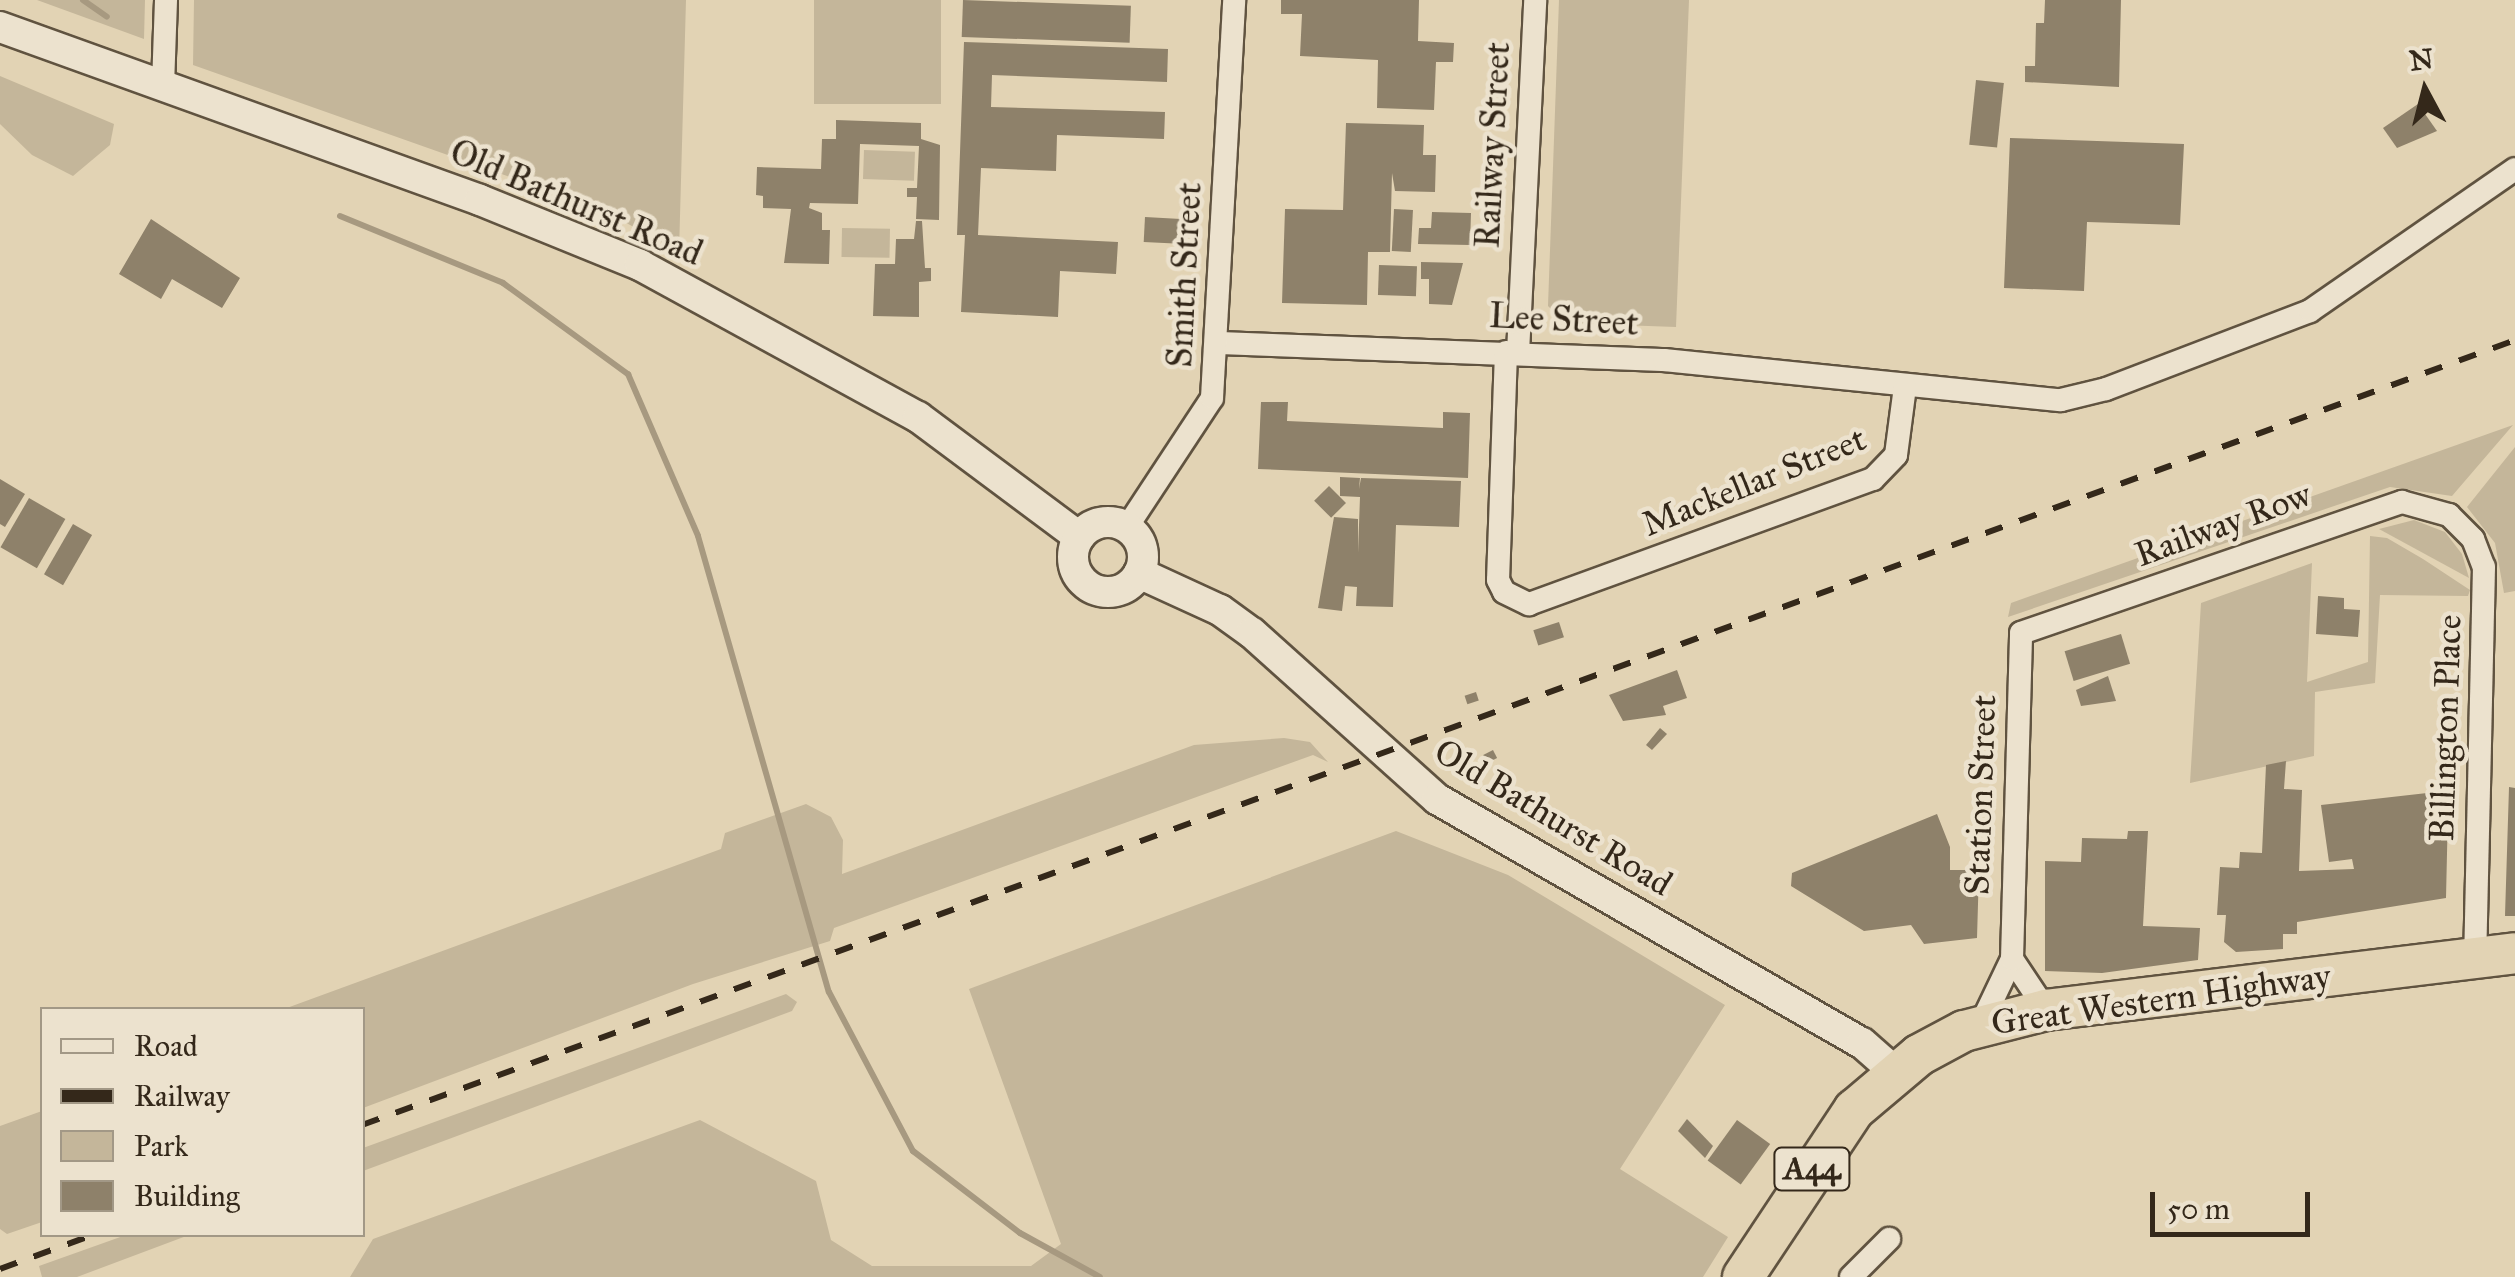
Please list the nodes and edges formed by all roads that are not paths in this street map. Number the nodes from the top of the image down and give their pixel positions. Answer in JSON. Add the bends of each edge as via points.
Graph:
{"nodes":[{"id":1,"x":166,"y":0,"type":"edge"},
{"id":2,"x":1234,"y":0,"type":"edge"},
{"id":3,"x":1535,"y":0,"type":"edge"},
{"id":4,"x":0,"y":27,"type":"edge"},
{"id":5,"x":163,"y":86,"type":"junction"},
{"id":6,"x":2515,"y":169,"type":"edge"},
{"id":7,"x":1218,"y":343,"type":"junction"},
{"id":8,"x":1512,"y":352,"type":"junction"},
{"id":9,"x":1905,"y":387,"type":"junction"},
{"id":10,"x":2448,"y":514,"type":"joint"},
{"id":11,"x":1127,"y":527,"type":"junction"},
{"id":12,"x":1079,"y":537,"type":"junction"},
{"id":13,"x":1139,"y":574,"type":"junction"},
{"id":14,"x":2022,"y":633,"type":"joint"},
{"id":15,"x":2515,"y":953,"type":"edge"},
{"id":16,"x":2475,"y":958,"type":"junction"},
{"id":17,"x":2012,"y":959,"type":"junction"},
{"id":18,"x":2046,"y":1010,"type":"junction"},
{"id":19,"x":1980,"y":1026,"type":"junction"},
{"id":20,"x":1895,"y":1072,"type":"junction"},
{"id":21,"x":1888,"y":1240,"type":"dead end"},
{"id":22,"x":1742,"y":1277,"type":"edge"},
{"id":23,"x":1851,"y":1277,"type":"edge"}],
"edges":[{"from":1,"to":5,"type":"street"},
{"from":2,"to":7,"type":"street","name":"Smith Street"},
{"from":3,"to":8,"type":"street","name":"Railway Street"},
{"from":4,"to":5,"type":"main road","name":"Old Bathurst Road"},
{"from":5,"to":12,"type":"main road","name":"Old Bathurst Road","via":[[498,208],[686,288],[918,416]]},
{"from":6,"to":9,"type":"street","via":[[2310,311],[2106,389],[2040,400]]},
{"from":7,"to":8,"type":"street","name":"Lee Street"},
{"from":7,"to":11,"type":"street","name":"Smith Street","via":[[1203,420]]},
{"from":8,"to":9,"type":"street","name":"Lee Street","via":[[1712,364]]},
{"from":8,"to":9,"type":"street","name":"Mackellar Street","via":[[1498,580],[1504,592],[1529,604],[1873,478],[1896,456]]},
{"from":10,"to":14,"type":"street","name":"Railway Row","via":[[2412,502],[2375,508]]},
{"from":10,"to":16,"type":"street","name":"Billington Place","via":[[2477,547],[2486,584]]},
{"from":11,"to":12,"type":"main road","via":[[1106,522]]},
{"from":11,"to":13,"type":"main road","via":[[1140,542]]},
{"from":12,"to":13,"type":"main road","via":[[1075,570],[1089,586],[1117,591]]},
{"from":13,"to":20,"type":"main road","name":"Old Bathurst Road","via":[[1220,610],[1267,644],[1436,798],[1862,1043]]},
{"from":14,"to":17,"type":"street","name":"Station Street"},
{"from":15,"to":16,"type":"highway","name":"Great Western Highway","number":"A44"},
{"from":16,"to":18,"type":"highway","name":"Great Western Highway","number":"A44"},
{"from":17,"to":18,"type":"street"},
{"from":17,"to":19,"type":"street","name":"Station Street"},
{"from":18,"to":19,"type":"highway","name":"Great Western Highway","number":"A44"},
{"from":19,"to":20,"type":"highway","name":"Great Western Highway","number":"A44"},
{"from":20,"to":22,"type":"highway","name":"Great Western Highway","number":"A44","via":[[1836,1133]]},
{"from":21,"to":23,"type":"street"}]}
